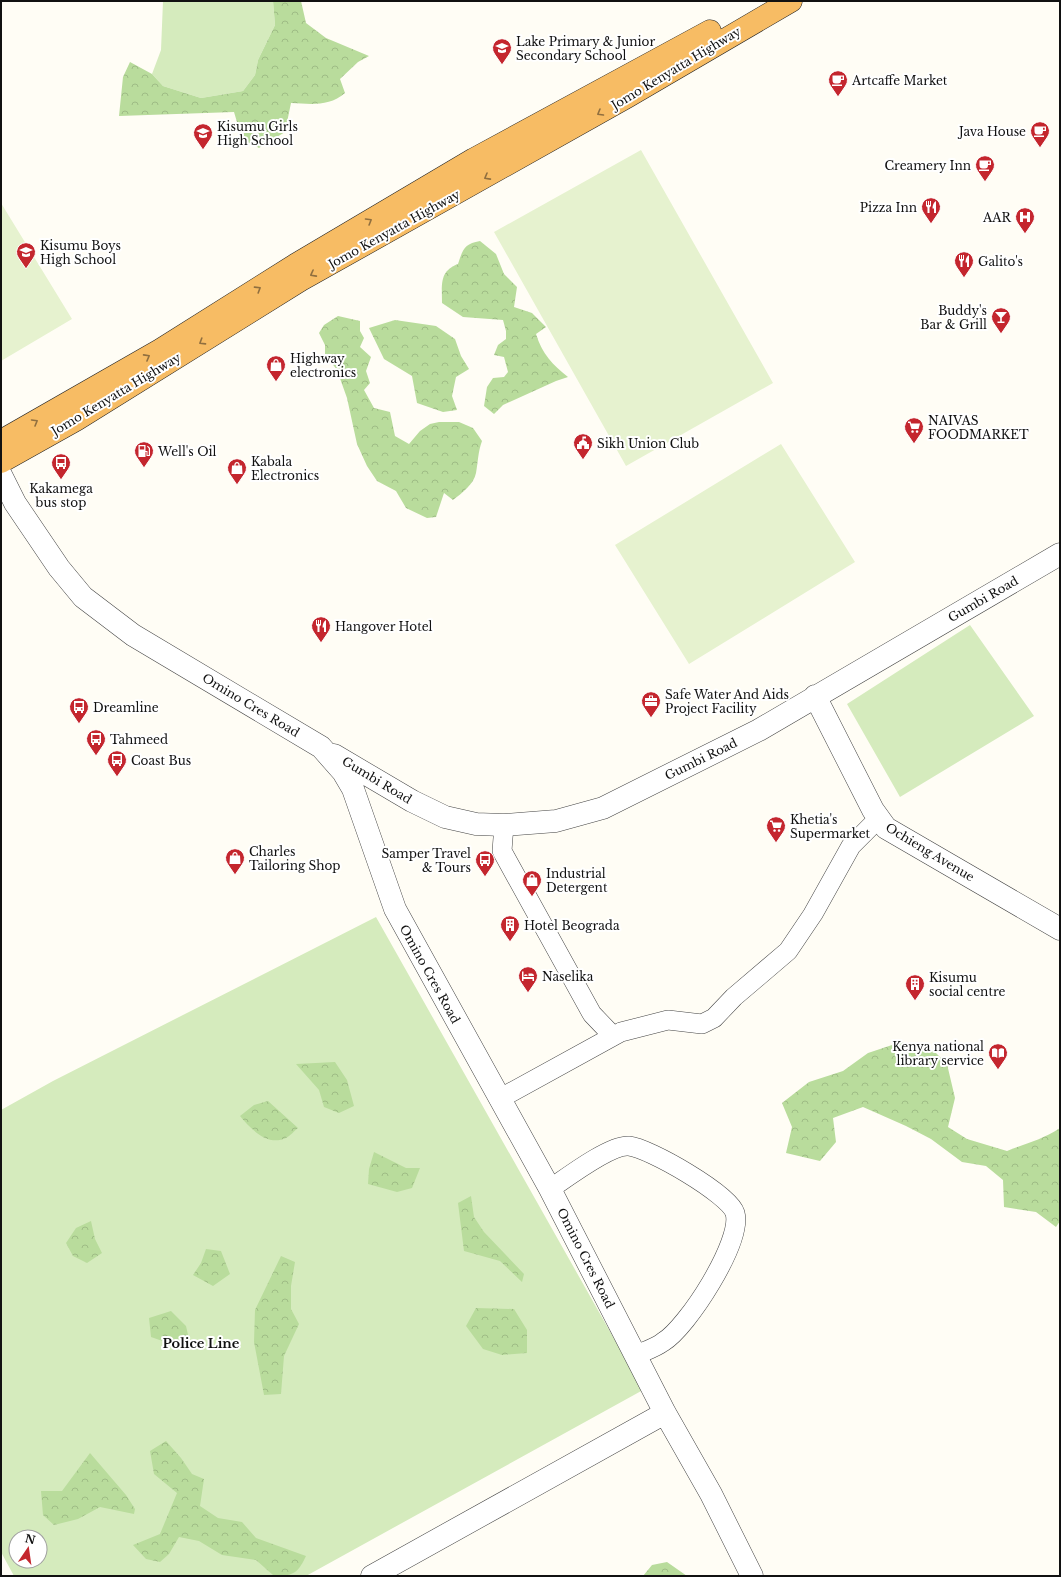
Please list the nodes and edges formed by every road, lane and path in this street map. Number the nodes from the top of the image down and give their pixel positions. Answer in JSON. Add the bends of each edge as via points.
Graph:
{"nodes":[{"id":1,"x":764,"y":1,"type":"edge"},
{"id":2,"x":791,"y":1,"type":"edge"},
{"id":3,"x":1,"y":441,"type":"edge"},
{"id":4,"x":1,"y":462,"type":"edge"},
{"id":5,"x":1,"y":475,"type":"edge"},
{"id":6,"x":1060,"y":554,"type":"edge"},
{"id":7,"x":815,"y":696,"type":"junction"},
{"id":8,"x":321,"y":747,"type":"junction"},
{"id":9,"x":878,"y":818,"type":"junction"},
{"id":10,"x":504,"y":825,"type":"junction"},
{"id":11,"x":1060,"y":929,"type":"edge"},
{"id":12,"x":614,"y":1036,"type":"junction"},
{"id":13,"x":499,"y":1099,"type":"junction"},
{"id":14,"x":550,"y":1189,"type":"junction"},
{"id":15,"x":636,"y":1355,"type":"junction"},
{"id":16,"x":665,"y":1413,"type":"junction"},
{"id":17,"x":372,"y":1576,"type":"edge"},
{"id":18,"x":752,"y":1576,"type":"edge"}],
"edges":[{"from":3,"to":1,"type":"highway","name":"Jomo Kenyatta Highway","one_way":true,"via":[[160,350],[295,265],[474,160]]},
{"from":2,"to":4,"type":"highway","name":"Jomo Kenyatta Highway","one_way":true,"via":[[620,101],[301,280],[82,416]]},
{"from":5,"to":8,"type":"street","name":"Omino Cres Road","via":[[15,503],[59,568],[83,597],[133,635]]},
{"from":6,"to":7,"type":"street","name":"Gumbi Road"},
{"from":7,"to":9,"type":"street","name":"Ochieng Avenue"},
{"from":7,"to":10,"type":"street","name":"Gumbi Road","via":[[759,730],[603,808],[556,821]]},
{"from":8,"to":10,"type":"street","name":"Gumbi Road","via":[[412,802],[445,817],[476,824]]},
{"from":8,"to":13,"type":"street","name":"Omino Cres Road","via":[[343,772],[353,789],[395,909]]},
{"from":9,"to":11,"type":"street","name":"Ochieng Avenue","via":[[886,828]]},
{"from":9,"to":12,"type":"street","via":[[851,846],[813,914],[788,951],[734,997],[714,1018],[702,1024],[668,1020],[645,1024]]},
{"from":10,"to":12,"type":"street","via":[[502,851],[592,1014]]},
{"from":12,"to":13,"type":"street"},
{"from":13,"to":14,"type":"street","name":"Omino Cres Road"},
{"from":14,"to":15,"type":"street","name":"Omino Cres Road"},
{"from":14,"to":15,"type":"street","via":[[603,1155],[629,1146],[667,1161],[696,1178],[727,1201],[735,1213],[733,1239],[718,1272],[681,1326],[664,1342]]},
{"from":15,"to":16,"type":"street","name":"Omino Cres Road"},
{"from":16,"to":17,"type":"street"},
{"from":16,"to":18,"type":"street","name":"Omino Cres Road","via":[[711,1494]]}]}
